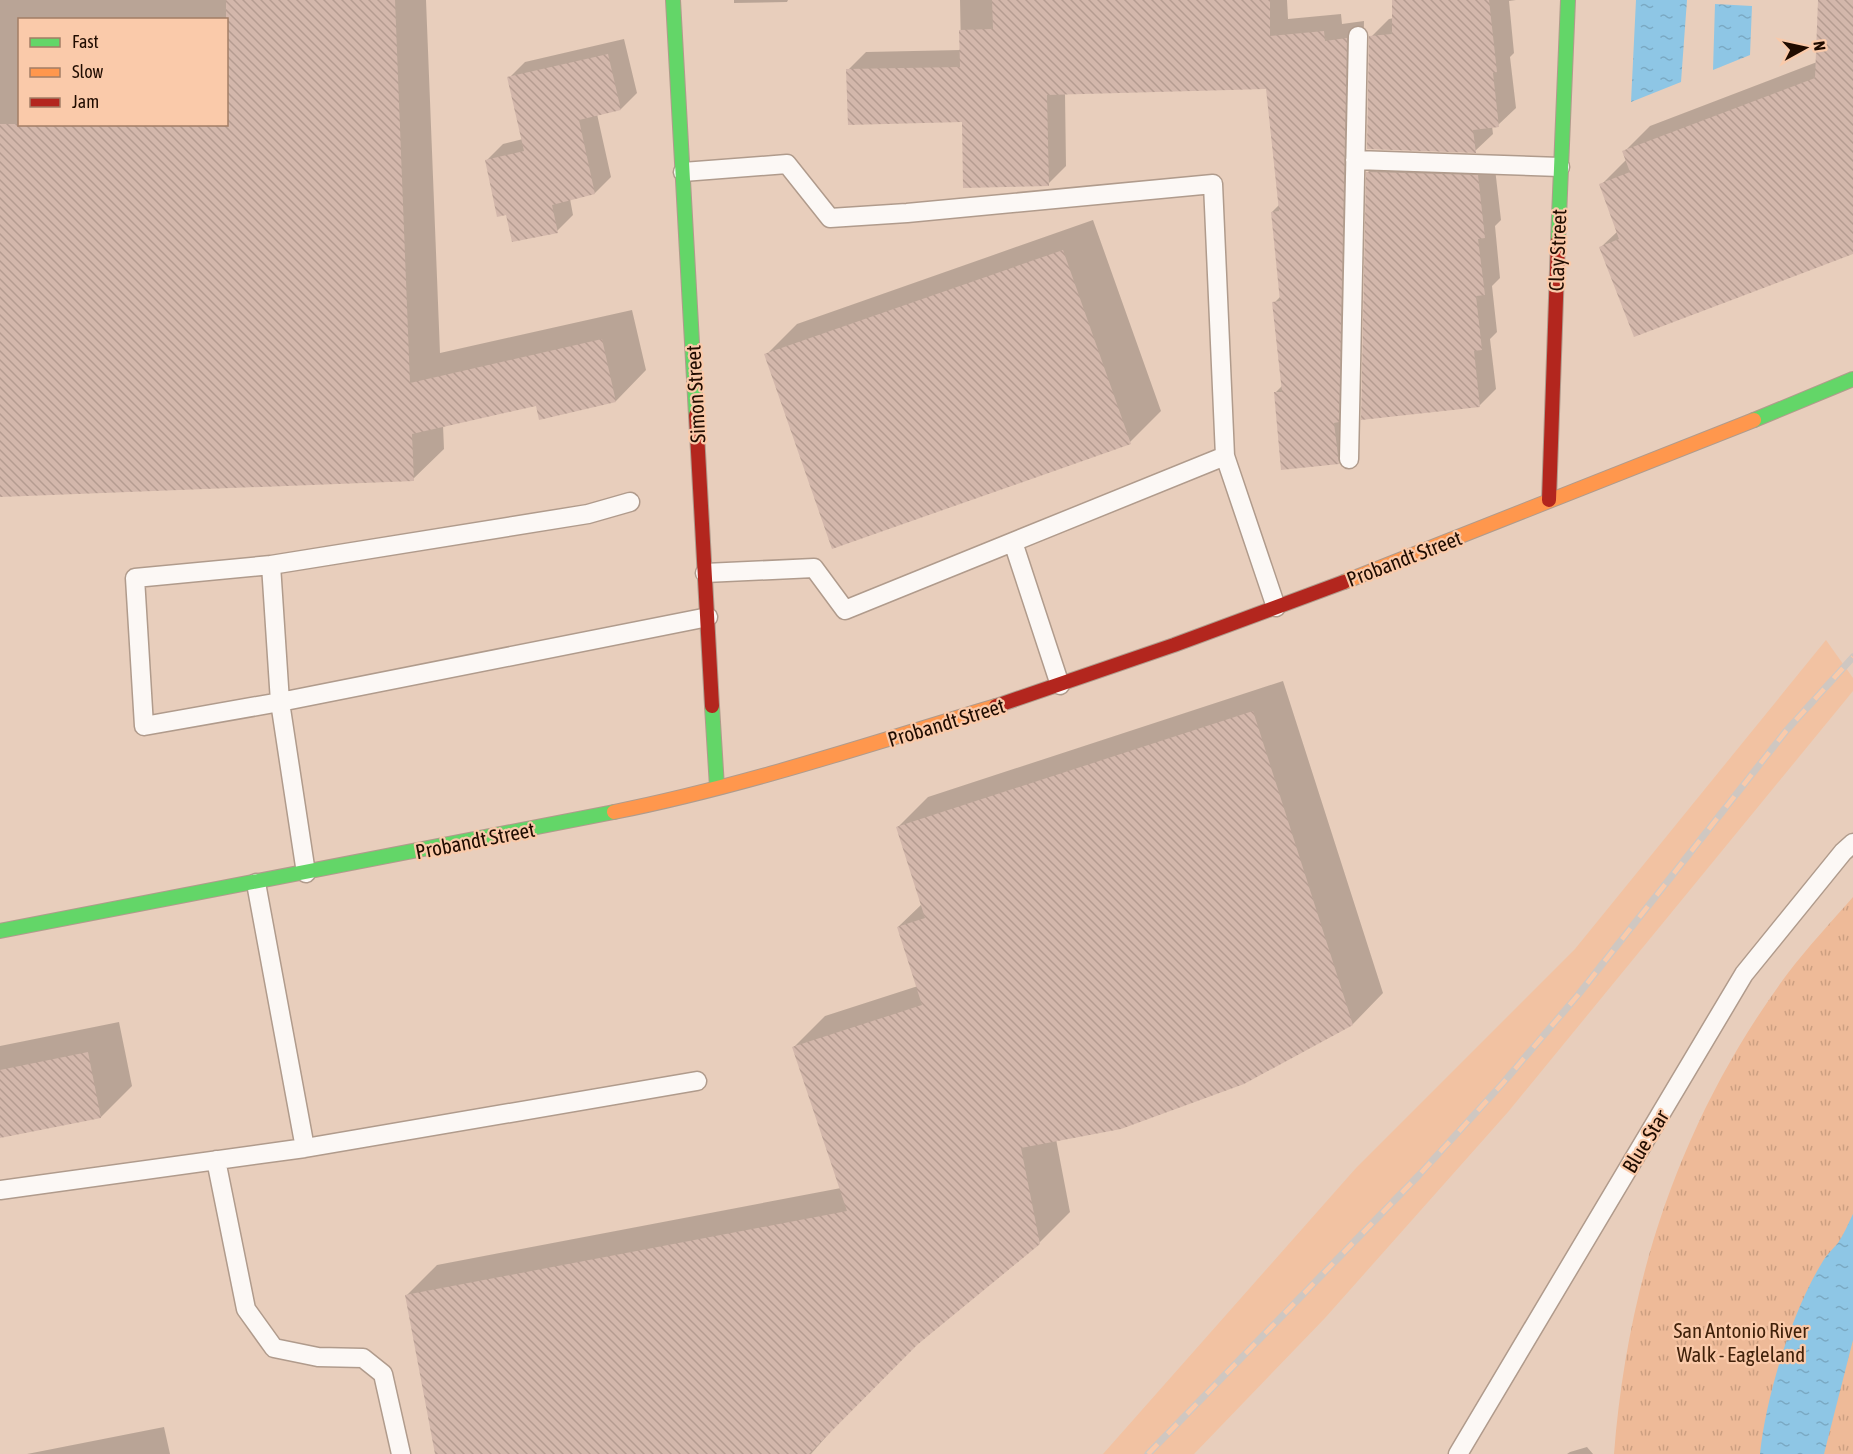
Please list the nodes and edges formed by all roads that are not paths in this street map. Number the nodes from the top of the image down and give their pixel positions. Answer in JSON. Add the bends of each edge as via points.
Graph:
{"nodes":[{"id":1,"x":673,"y":0,"type":"edge"},
{"id":2,"x":1568,"y":0,"type":"edge"},
{"id":3,"x":1358,"y":36,"type":"dead end"},
{"id":4,"x":1355,"y":160,"type":"junction"},
{"id":5,"x":1560,"y":167,"type":"junction"},
{"id":6,"x":683,"y":172,"type":"junction"},
{"id":7,"x":1853,"y":379,"type":"edge"},
{"id":8,"x":1225,"y":456,"type":"junction"},
{"id":9,"x":1348,"y":459,"type":"dead end"},
{"id":10,"x":1549,"y":500,"type":"junction"},
{"id":11,"x":630,"y":502,"type":"dead end"},
{"id":12,"x":1013,"y":542,"type":"junction"},
{"id":13,"x":271,"y":565,"type":"junction"},
{"id":14,"x":705,"y":573,"type":"junction"},
{"id":15,"x":1276,"y":607,"type":"junction"},
{"id":16,"x":708,"y":617,"type":"junction"},
{"id":17,"x":1060,"y":685,"type":"junction"},
{"id":18,"x":280,"y":702,"type":"junction"},
{"id":19,"x":717,"y":787,"type":"junction"},
{"id":20,"x":1853,"y":843,"type":"edge"},
{"id":21,"x":306,"y":873,"type":"junction"},
{"id":22,"x":256,"y":883,"type":"junction"},
{"id":23,"x":0,"y":931,"type":"edge"},
{"id":24,"x":697,"y":1081,"type":"dead end"},
{"id":25,"x":305,"y":1148,"type":"junction"},
{"id":26,"x":216,"y":1160,"type":"junction"},
{"id":27,"x":0,"y":1190,"type":"edge"},
{"id":28,"x":400,"y":1454,"type":"edge"},
{"id":29,"x":1458,"y":1454,"type":"edge"}],
"edges":[{"from":1,"to":6,"type":"main road","name":"Simon Street"},
{"from":2,"to":5,"type":"main road","name":"Clay Street"},
{"from":3,"to":4,"type":"lane"},
{"from":4,"to":5,"type":"lane"},
{"from":4,"to":9,"type":"lane"},
{"from":5,"to":10,"type":"main road","name":"Clay Street"},
{"from":6,"to":8,"type":"lane","via":[[787,164],[830,218],[1213,184]]},
{"from":6,"to":14,"type":"main road","name":"Simon Street"},
{"from":7,"to":10,"type":"main road","name":"Probandt Street"},
{"from":8,"to":12,"type":"lane"},
{"from":8,"to":15,"type":"lane"},
{"from":10,"to":15,"type":"main road","name":"Probandt Street"},
{"from":11,"to":13,"type":"lane","via":[[588,514]]},
{"from":12,"to":14,"type":"lane","via":[[845,610],[814,568]]},
{"from":12,"to":17,"type":"lane"},
{"from":13,"to":18,"type":"lane"},
{"from":13,"to":18,"type":"lane","via":[[135,578],[144,726]]},
{"from":14,"to":16,"type":"main road","name":"Simon Street"},
{"from":15,"to":17,"type":"main road","name":"Probandt Street"},
{"from":16,"to":18,"type":"lane"},
{"from":16,"to":19,"type":"main road","name":"Simon Street"},
{"from":17,"to":19,"type":"main road","name":"Probandt Street","via":[[926,729]]},
{"from":18,"to":21,"type":"lane"},
{"from":19,"to":21,"type":"main road","name":"Probandt Street","via":[[654,804]]},
{"from":20,"to":29,"type":"lane","name":"Blue Star","via":[[1744,974]]},
{"from":21,"to":22,"type":"main road","name":"Probandt Street"},
{"from":22,"to":23,"type":"main road","name":"Probandt Street"},
{"from":22,"to":25,"type":"lane"},
{"from":24,"to":25,"type":"lane"},
{"from":25,"to":26,"type":"lane"},
{"from":26,"to":27,"type":"lane"},
{"from":26,"to":28,"type":"lane","via":[[246,1309],[274,1348],[318,1357],[363,1358],[383,1374]]}]}
